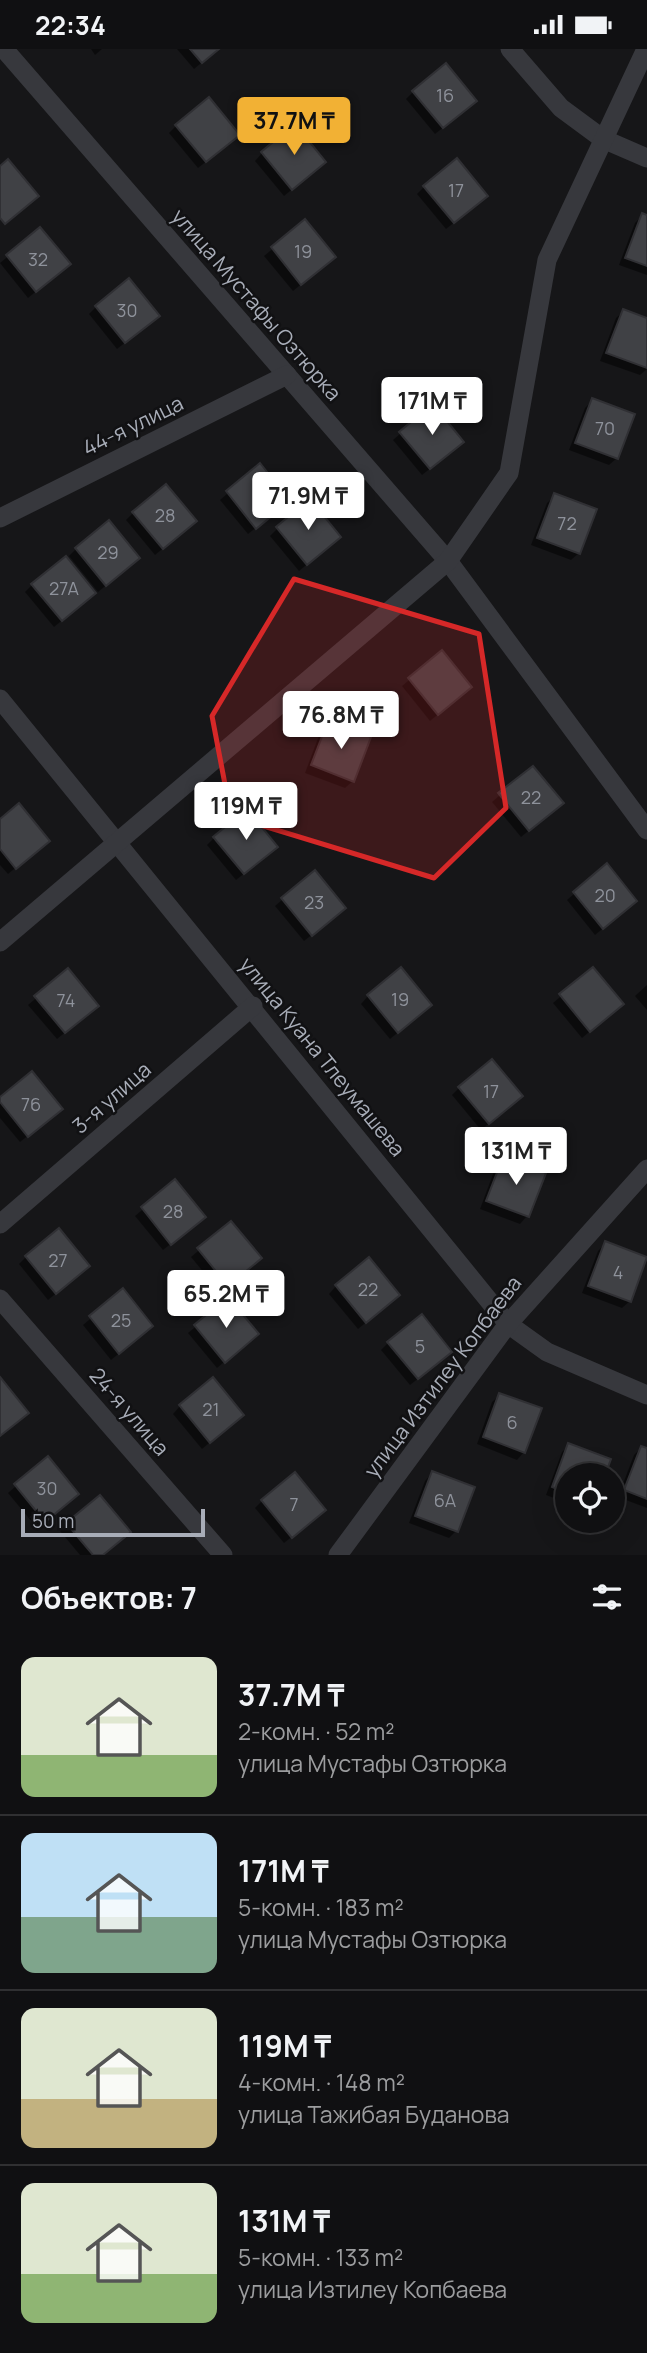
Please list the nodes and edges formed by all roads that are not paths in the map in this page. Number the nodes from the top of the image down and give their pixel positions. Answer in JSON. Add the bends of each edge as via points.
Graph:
{"nodes":[{"id":1,"x":4,"y":49,"type":"edge"},
{"id":2,"x":510,"y":49,"type":"edge"},
{"id":3,"x":646,"y":49,"type":"edge"},
{"id":4,"x":603,"y":139,"type":"junction"},
{"id":5,"x":647,"y":158,"type":"edge"},
{"id":6,"x":287,"y":375,"type":"junction"},
{"id":7,"x":0,"y":517,"type":"edge"},
{"id":8,"x":448,"y":561,"type":"junction"},
{"id":9,"x":0,"y":699,"type":"edge"},
{"id":10,"x":647,"y":830,"type":"edge"},
{"id":11,"x":117,"y":842,"type":"junction"},
{"id":12,"x":0,"y":942,"type":"edge"},
{"id":13,"x":253,"y":1006,"type":"junction"},
{"id":14,"x":647,"y":1169,"type":"edge"},
{"id":15,"x":0,"y":1224,"type":"edge"},
{"id":16,"x":0,"y":1299,"type":"edge"},
{"id":17,"x":508,"y":1324,"type":"junction"},
{"id":18,"x":647,"y":1395,"type":"edge"},
{"id":19,"x":223,"y":1555,"type":"edge"},
{"id":20,"x":338,"y":1555,"type":"edge"}],
"edges":[{"from":1,"to":6,"type":"street","name":"улица Мустафы Озтюрка"},
{"from":2,"to":4,"type":"street","via":[[561,108]]},
{"from":3,"to":4,"type":"street"},
{"from":4,"to":5,"type":"street"},
{"from":4,"to":8,"type":"street","via":[[547,260],[509,473]]},
{"from":6,"to":7,"type":"street","name":"44-я улица"},
{"from":6,"to":8,"type":"street","name":"улица Мустафы Озтюрка"},
{"from":8,"to":10,"type":"street","name":"улица Мустафы Озтюрка"},
{"from":8,"to":11,"type":"street"},
{"from":9,"to":11,"type":"street","name":"улица Куана Тлеумашева"},
{"from":11,"to":12,"type":"street"},
{"from":11,"to":13,"type":"street","name":"улица Куана Тлеумашева"},
{"from":13,"to":15,"type":"street","name":"3-я улица"},
{"from":13,"to":17,"type":"street","name":"улица Куана Тлеумашева"},
{"from":14,"to":17,"type":"street","name":"улица Изтилеу Копбаева"},
{"from":16,"to":19,"type":"street","name":"24-я улица"},
{"from":17,"to":18,"type":"street","name":"улица Куана Тлеумашева","via":[[547,1352]]},
{"from":17,"to":20,"type":"street","name":"улица Изтилеу Копбаева"}]}
